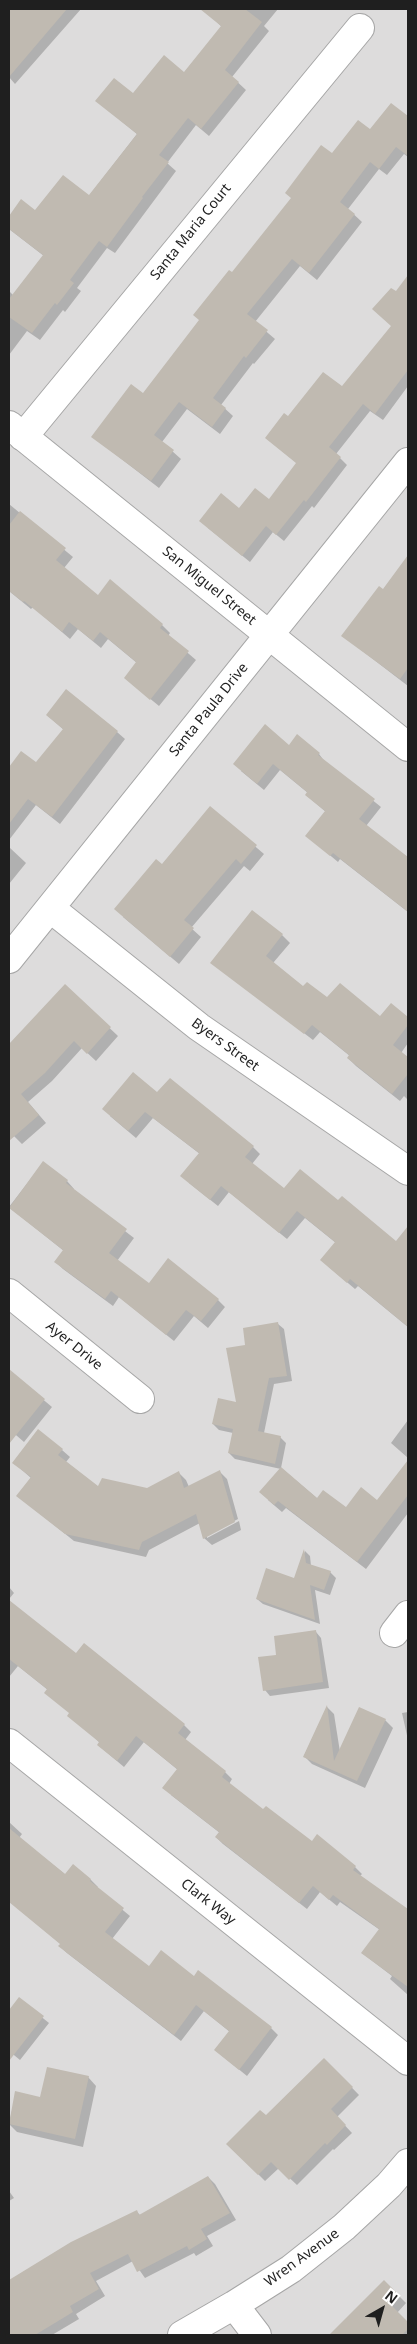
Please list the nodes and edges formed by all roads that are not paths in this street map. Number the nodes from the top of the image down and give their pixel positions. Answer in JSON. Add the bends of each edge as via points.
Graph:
{"nodes":[{"id":1,"x":360,"y":28,"type":"dead end"},
{"id":2,"x":16,"y":431,"type":"edge"},
{"id":3,"x":408,"y":462,"type":"edge"},
{"id":4,"x":269,"y":635,"type":"junction"},
{"id":5,"x":408,"y":747,"type":"edge"},
{"id":6,"x":50,"y":908,"type":"junction"},
{"id":7,"x":9,"y":958,"type":"edge"},
{"id":8,"x":408,"y":1171,"type":"edge"},
{"id":9,"x":9,"y":1293,"type":"edge"},
{"id":10,"x":140,"y":1399,"type":"dead end"},
{"id":11,"x":9,"y":1743,"type":"edge"},
{"id":12,"x":408,"y":2061,"type":"edge"},
{"id":13,"x":408,"y":2163,"type":"edge"},
{"id":14,"x":234,"y":2305,"type":"junction"},
{"id":15,"x":182,"y":2335,"type":"edge"},
{"id":16,"x":257,"y":2335,"type":"edge"}],
"edges":[{"from":1,"to":2,"type":"street","name":"Santa Maria Court"},
{"from":2,"to":4,"type":"street","name":"San Miguel Street"},
{"from":3,"to":4,"type":"street","name":"Santa Paula Drive"},
{"from":4,"to":5,"type":"street","name":"San Miguel Street"},
{"from":4,"to":6,"type":"street","name":"Santa Paula Drive"},
{"from":6,"to":7,"type":"street","name":"Santa Paula Drive"},
{"from":6,"to":8,"type":"street","name":"Byers Street","via":[[206,1032]]},
{"from":9,"to":10,"type":"street","name":"Ayer Drive"},
{"from":11,"to":12,"type":"street","name":"Clark Way"},
{"from":13,"to":14,"type":"street","name":"Wren Avenue","via":[[344,2227],[291,2269]]},
{"from":14,"to":15,"type":"street","name":"Wren Avenue"},
{"from":14,"to":16,"type":"street"}]}
